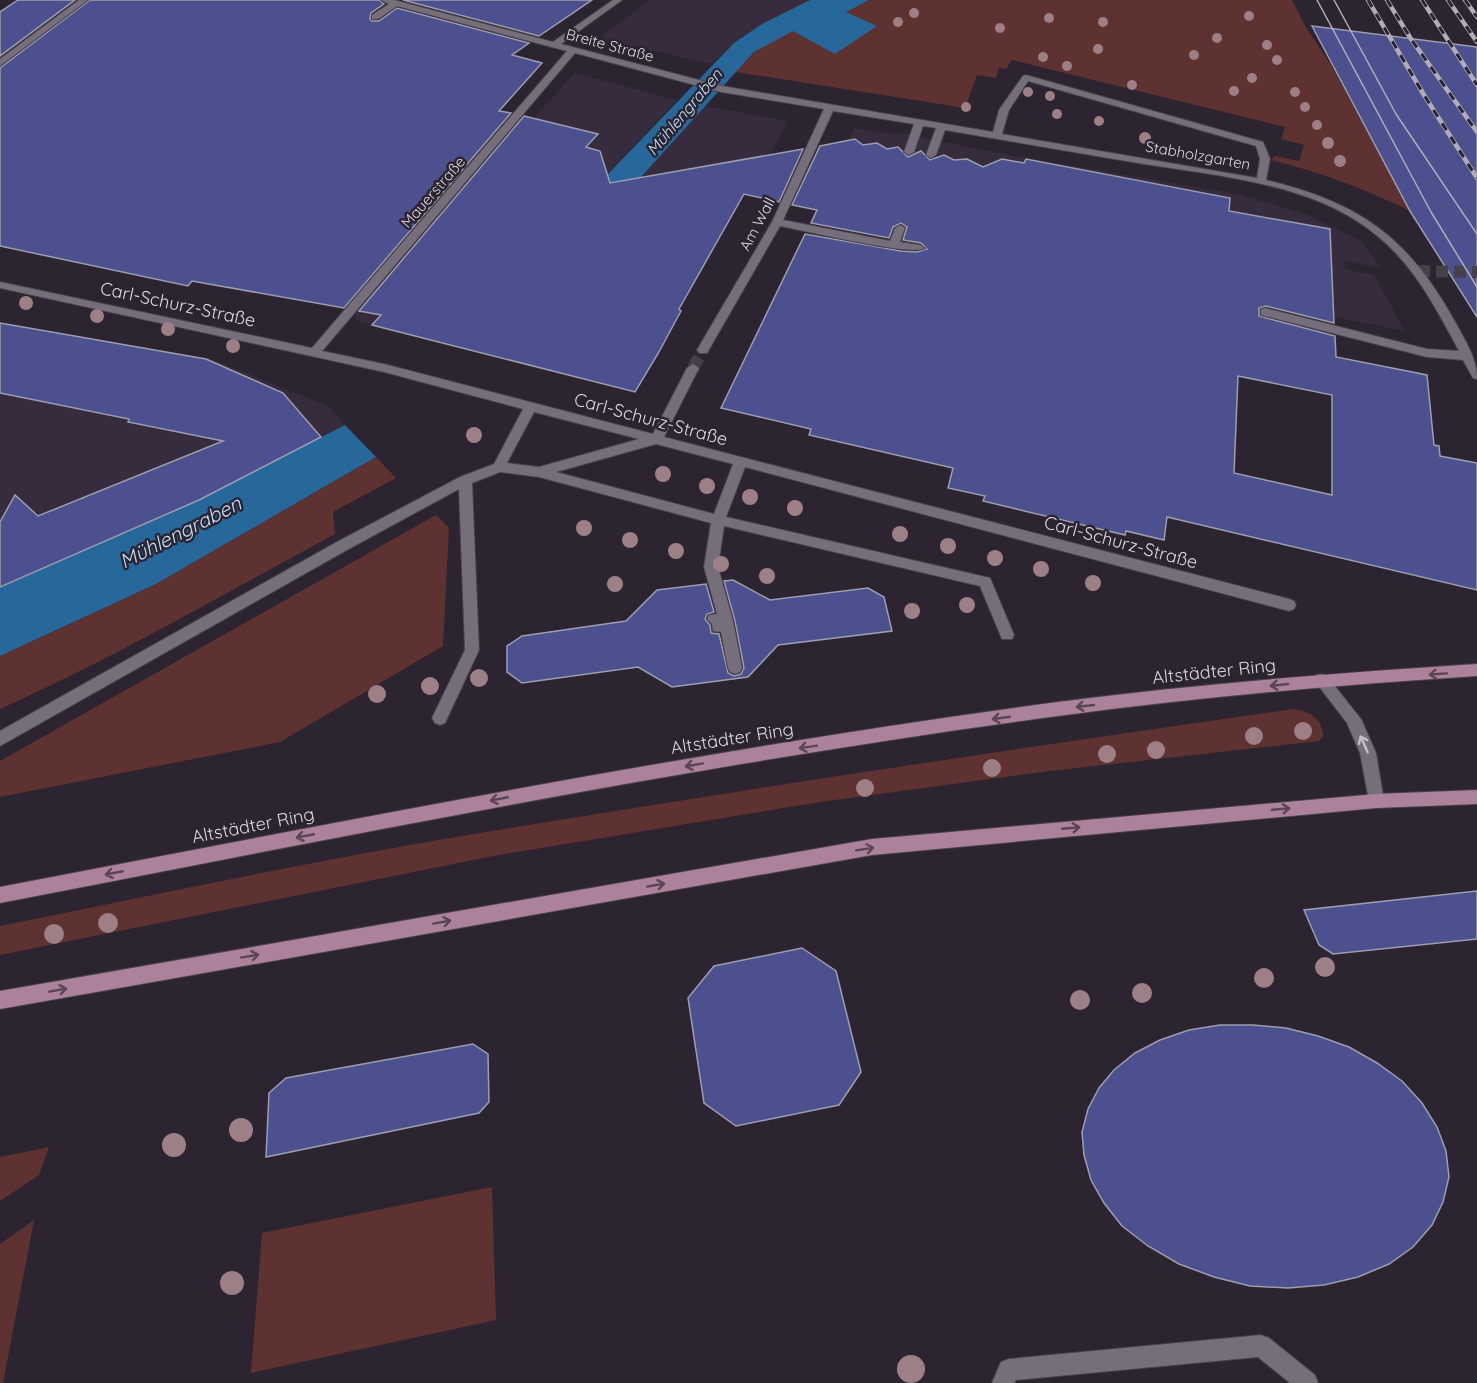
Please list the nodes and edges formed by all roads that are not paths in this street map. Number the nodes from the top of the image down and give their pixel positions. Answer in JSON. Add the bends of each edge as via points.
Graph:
{"nodes":[{"id":1,"x":84,"y":0,"type":"edge"},
{"id":2,"x":385,"y":0,"type":"edge"},
{"id":3,"x":618,"y":0,"type":"edge"},
{"id":4,"x":396,"y":3,"type":"junction"},
{"id":5,"x":375,"y":18,"type":"dead end"},
{"id":6,"x":553,"y":46,"type":"junction"},
{"id":7,"x":572,"y":51,"type":"junction"},
{"id":8,"x":0,"y":63,"type":"edge"},
{"id":9,"x":830,"y":107,"type":"junction"},
{"id":10,"x":920,"y":121,"type":"junction"},
{"id":11,"x":942,"y":125,"type":"junction"},
{"id":12,"x":997,"y":136,"type":"junction"},
{"id":13,"x":909,"y":152,"type":"dead end"},
{"id":14,"x":931,"y":155,"type":"dead end"},
{"id":15,"x":1261,"y":181,"type":"junction"},
{"id":16,"x":777,"y":222,"type":"junction"},
{"id":17,"x":900,"y":228,"type":"dead end"},
{"id":18,"x":894,"y":245,"type":"junction"},
{"id":19,"x":920,"y":248,"type":"dead end"},
{"id":20,"x":0,"y":285,"type":"edge"},
{"id":21,"x":1265,"y":312,"type":"dead end"},
{"id":22,"x":703,"y":350,"type":"tunnel mouth"},
{"id":23,"x":315,"y":352,"type":"junction"},
{"id":24,"x":1467,"y":356,"type":"junction"},
{"id":25,"x":693,"y":368,"type":"tunnel mouth"},
{"id":26,"x":1477,"y":375,"type":"edge"},
{"id":27,"x":531,"y":406,"type":"junction"},
{"id":28,"x":657,"y":439,"type":"junction"},
{"id":29,"x":741,"y":460,"type":"junction"},
{"id":30,"x":499,"y":467,"type":"junction"},
{"id":31,"x":539,"y":472,"type":"junction"},
{"id":32,"x":465,"y":480,"type":"junction"},
{"id":33,"x":718,"y":520,"type":"junction"},
{"id":34,"x":1289,"y":605,"type":"dead end"},
{"id":35,"x":1007,"y":635,"type":"dead end"},
{"id":36,"x":735,"y":668,"type":"dead end"},
{"id":37,"x":1477,"y":670,"type":"edge"},
{"id":38,"x":1321,"y":680,"type":"junction"},
{"id":39,"x":440,"y":718,"type":"dead end"},
{"id":40,"x":0,"y":739,"type":"edge"},
{"id":41,"x":1477,"y":797,"type":"edge"},
{"id":42,"x":1376,"y":801,"type":"junction"},
{"id":43,"x":0,"y":895,"type":"edge"},
{"id":44,"x":0,"y":1000,"type":"edge"},
{"id":45,"x":1003,"y":1383,"type":"edge"},
{"id":46,"x":1307,"y":1383,"type":"edge"}],
"edges":[{"from":1,"to":8,"type":"street"},
{"from":2,"to":4,"type":"street","name":"Breite Straße"},
{"from":3,"to":6,"type":"street"},
{"from":4,"to":5,"type":"street"},
{"from":4,"to":6,"type":"street","name":"Breite Straße"},
{"from":6,"to":7,"type":"street","name":"Breite Straße"},
{"from":7,"to":9,"type":"street","name":"Breite Straße","via":[[721,89]]},
{"from":7,"to":23,"type":"street","name":"Mauerstraße"},
{"from":9,"to":10,"type":"street","name":"Stabholzgarten"},
{"from":9,"to":16,"type":"street","name":"Am Wall"},
{"from":10,"to":11,"type":"street","name":"Stabholzgarten"},
{"from":10,"to":13,"type":"street"},
{"from":11,"to":12,"type":"street","name":"Stabholzgarten"},
{"from":11,"to":14,"type":"street"},
{"from":12,"to":15,"type":"street","name":"Stabholzgarten"},
{"from":12,"to":15,"type":"street","via":[[1004,110],[1026,78],[1260,144],[1264,159]]},
{"from":15,"to":24,"type":"street","name":"Stabholzgarten","via":[[1330,203],[1376,227],[1418,271]]},
{"from":16,"to":18,"type":"street"},
{"from":16,"to":22,"type":"street","name":"Am Wall"},
{"from":17,"to":18,"type":"street"},
{"from":18,"to":19,"type":"street"},
{"from":20,"to":23,"type":"street","name":"Carl-Schurz-Straße"},
{"from":21,"to":24,"type":"street","via":[[1426,353]]},
{"from":23,"to":27,"type":"street","name":"Carl-Schurz-Straße"},
{"from":24,"to":26,"type":"street","name":"Stabholzgarten"},
{"from":25,"to":28,"type":"street"},
{"from":27,"to":28,"type":"street","name":"Carl-Schurz-Straße"},
{"from":27,"to":30,"type":"street"},
{"from":28,"to":29,"type":"street","name":"Carl-Schurz-Straße"},
{"from":28,"to":31,"type":"street"},
{"from":29,"to":33,"type":"street"},
{"from":29,"to":34,"type":"street","name":"Carl-Schurz-Straße"},
{"from":30,"to":31,"type":"street"},
{"from":30,"to":32,"type":"street"},
{"from":31,"to":33,"type":"street"},
{"from":32,"to":39,"type":"street","via":[[472,650]]},
{"from":32,"to":40,"type":"street"},
{"from":33,"to":35,"type":"street","via":[[985,582]]},
{"from":33,"to":36,"type":"street","via":[[711,567],[718,623]]},
{"from":37,"to":38,"type":"main road","name":"Altstädter Ring","one_way":true},
{"from":42,"to":38,"type":"street","one_way":true,"via":[[1368,753],[1353,719]]},
{"from":38,"to":43,"type":"main road","name":"Altstädter Ring","one_way":true,"via":[[1059,709],[752,755],[545,790]]},
{"from":41,"to":42,"type":"main road"},
{"from":44,"to":42,"type":"main road","one_way":true,"via":[[872,847]]},
{"from":45,"to":46,"type":"street","via":[[1010,1370],[1261,1346]]}]}
